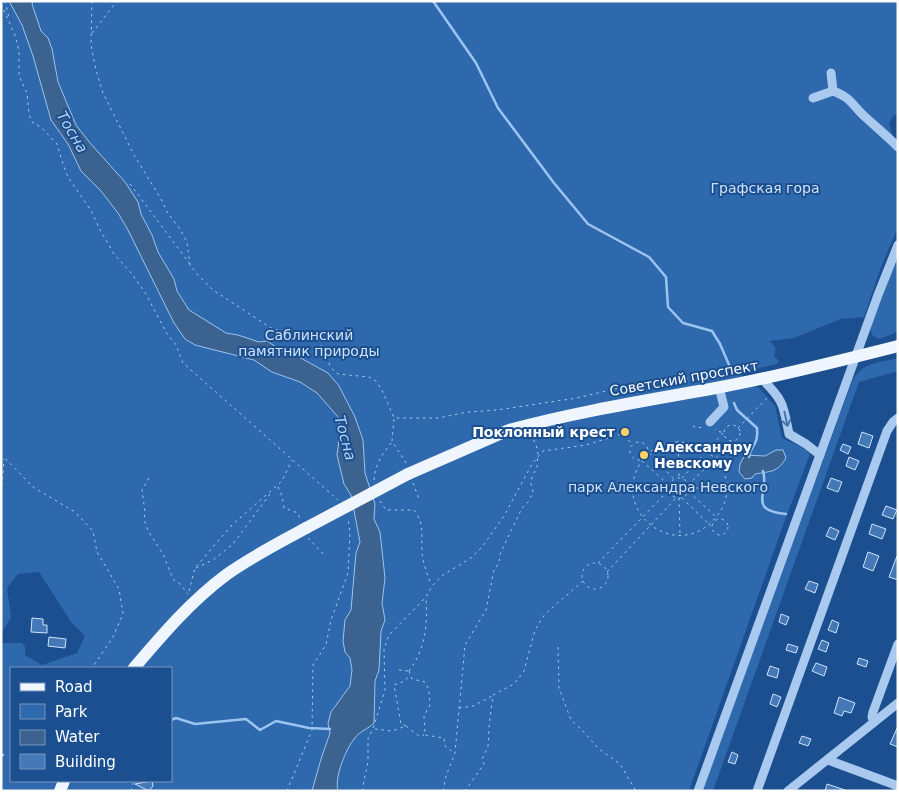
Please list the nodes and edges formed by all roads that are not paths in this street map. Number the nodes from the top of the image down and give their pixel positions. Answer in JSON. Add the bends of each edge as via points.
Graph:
{"nodes":[{"id":1,"x":831,"y":73,"type":"dead end"},
{"id":2,"x":833,"y":90,"type":"junction"},
{"id":3,"x":814,"y":98,"type":"dead end"},
{"id":4,"x":898,"y":147,"type":"edge"},
{"id":5,"x":898,"y":245,"type":"edge"},
{"id":6,"x":898,"y":346,"type":"edge"},
{"id":7,"x":856,"y":357,"type":"junction"},
{"id":8,"x":762,"y":379,"type":"junction"},
{"id":9,"x":719,"y":387,"type":"junction"},
{"id":10,"x":898,"y":418,"type":"edge"},
{"id":11,"x":710,"y":422,"type":"dead end"},
{"id":12,"x":820,"y":455,"type":"junction"},
{"id":13,"x":898,"y":644,"type":"edge"},
{"id":14,"x":135,"y":667,"type":"edge"},
{"id":15,"x":898,"y":703,"type":"edge"},
{"id":16,"x":874,"y":722,"type":"junction"},
{"id":17,"x":828,"y":760,"type":"junction"},
{"id":18,"x":898,"y":786,"type":"edge"},
{"id":19,"x":698,"y":791,"type":"edge"},
{"id":20,"x":757,"y":791,"type":"edge"},
{"id":21,"x":788,"y":791,"type":"edge"}],
"edges":[{"from":1,"to":2,"type":"street"},
{"from":2,"to":3,"type":"street"},
{"from":2,"to":4,"type":"street","via":[[846,96]]},
{"from":5,"to":7,"type":"street"},
{"from":6,"to":7,"type":"main road","name":"Советский проспект"},
{"from":7,"to":8,"type":"main road","name":"Советский проспект"},
{"from":7,"to":12,"type":"street"},
{"from":8,"to":9,"type":"main road","name":"Советский проспект"},
{"from":8,"to":12,"type":"street","one_way":true,"via":[[783,404],[789,434]]},
{"from":9,"to":11,"type":"street","via":[[724,407]]},
{"from":9,"to":14,"type":"main road","name":"Советский проспект","bridge":true,"via":[[620,404],[509,430],[409,474],[248,561],[183,613]]},
{"from":10,"to":20,"type":"street","via":[[887,431]]},
{"from":12,"to":19,"type":"street"},
{"from":13,"to":16,"type":"street","via":[[873,712]]},
{"from":15,"to":16,"type":"street"},
{"from":16,"to":17,"type":"street"},
{"from":17,"to":18,"type":"street"},
{"from":17,"to":21,"type":"street"}]}
